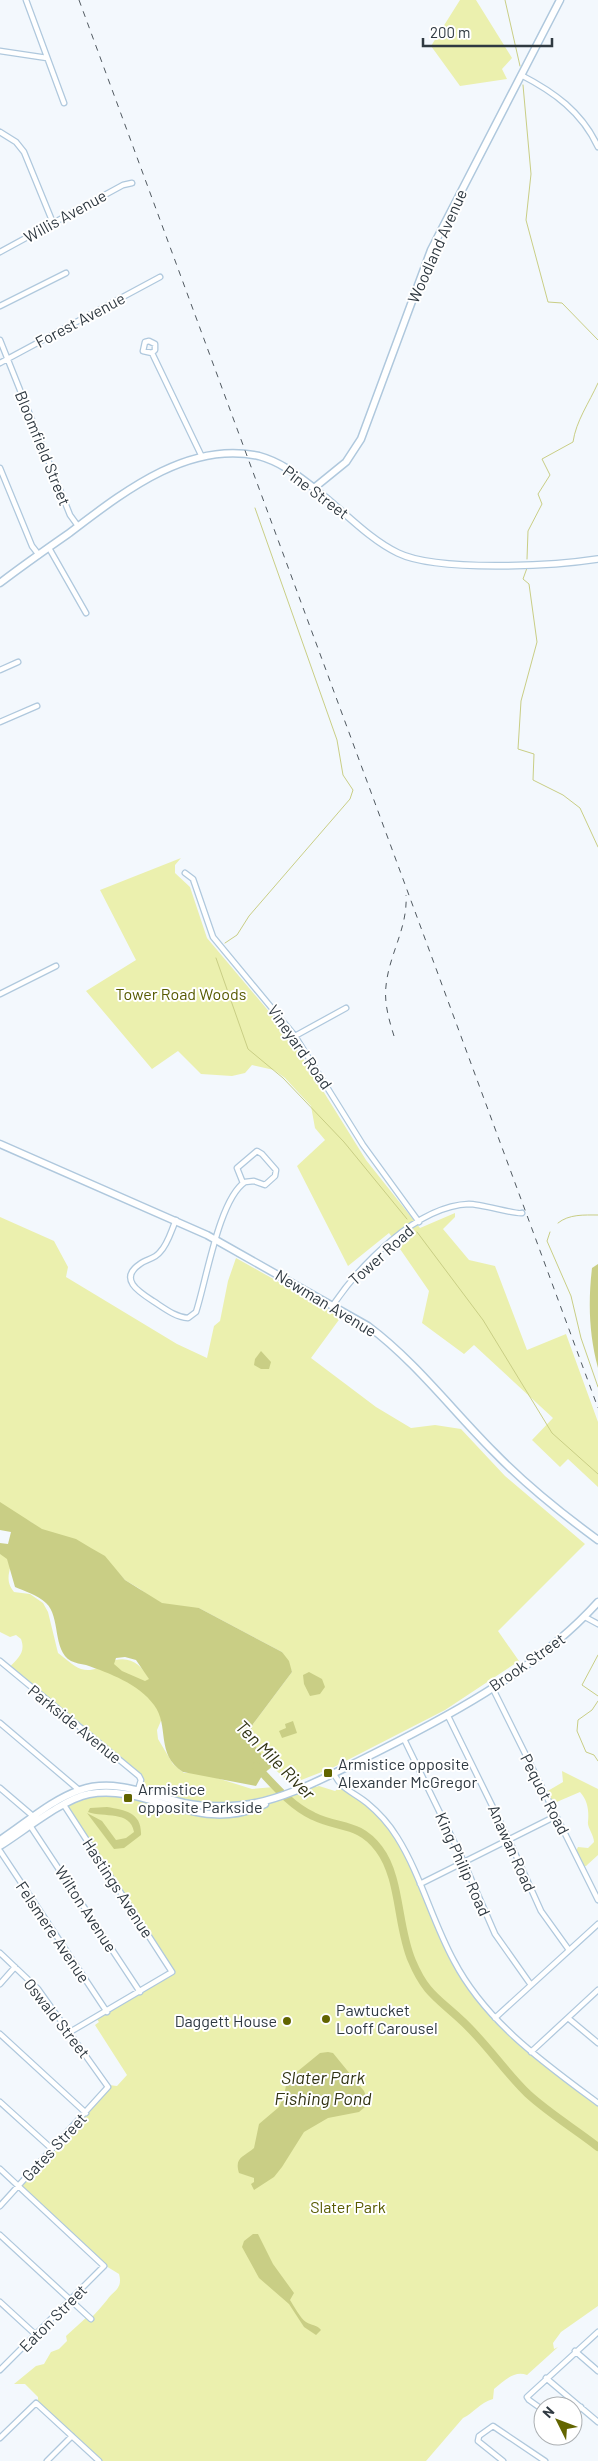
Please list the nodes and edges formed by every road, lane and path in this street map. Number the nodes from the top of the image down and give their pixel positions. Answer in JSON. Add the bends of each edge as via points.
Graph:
{"nodes":[{"id":1,"x":26,"y":0,"type":"edge"},
{"id":2,"x":560,"y":0,"type":"edge"},
{"id":3,"x":0,"y":51,"type":"edge"},
{"id":4,"x":47,"y":58,"type":"junction"},
{"id":5,"x":520,"y":74,"type":"junction"},
{"id":6,"x":64,"y":103,"type":"dead end"},
{"id":7,"x":0,"y":132,"type":"edge"},
{"id":8,"x":598,"y":148,"type":"edge"},
{"id":9,"x":132,"y":183,"type":"dead end"},
{"id":10,"x":53,"y":223,"type":"junction"},
{"id":11,"x":0,"y":252,"type":"edge"},
{"id":12,"x":66,"y":273,"type":"dead end"},
{"id":13,"x":160,"y":277,"type":"dead end"},
{"id":14,"x":0,"y":306,"type":"edge"},
{"id":15,"x":0,"y":340,"type":"edge"},
{"id":16,"x":152,"y":353,"type":"dead end"},
{"id":17,"x":8,"y":359,"type":"junction"},
{"id":18,"x":0,"y":363,"type":"edge"},
{"id":19,"x":202,"y":457,"type":"junction"},
{"id":20,"x":0,"y":468,"type":"edge"},
{"id":21,"x":314,"y":488,"type":"junction"},
{"id":22,"x":78,"y":526,"type":"junction"},
{"id":23,"x":48,"y":548,"type":"junction"},
{"id":24,"x":39,"y":555,"type":"junction"},
{"id":25,"x":598,"y":559,"type":"edge"},
{"id":26,"x":0,"y":583,"type":"edge"},
{"id":27,"x":86,"y":613,"type":"dead end"},
{"id":28,"x":18,"y":662,"type":"dead end"},
{"id":29,"x":0,"y":670,"type":"edge"},
{"id":30,"x":38,"y":706,"type":"dead end"},
{"id":31,"x":0,"y":722,"type":"edge"},
{"id":32,"x":185,"y":873,"type":"dead end"},
{"id":33,"x":56,"y":966,"type":"dead end"},
{"id":34,"x":0,"y":994,"type":"edge"},
{"id":35,"x":346,"y":1008,"type":"dead end"},
{"id":36,"x":295,"y":1036,"type":"junction"},
{"id":37,"x":0,"y":1144,"type":"edge"},
{"id":38,"x":243,"y":1183,"type":"junction"},
{"id":39,"x":522,"y":1213,"type":"dead end"},
{"id":40,"x":176,"y":1220,"type":"junction"},
{"id":41,"x":419,"y":1222,"type":"junction"},
{"id":42,"x":216,"y":1241,"type":"junction"},
{"id":43,"x":333,"y":1305,"type":"junction"},
{"id":44,"x":598,"y":1540,"type":"edge"},
{"id":45,"x":598,"y":1602,"type":"edge"},
{"id":46,"x":585,"y":1616,"type":"junction"},
{"id":47,"x":598,"y":1624,"type":"edge"},
{"id":48,"x":0,"y":1661,"type":"edge"},
{"id":49,"x":492,"y":1687,"type":"junction"},
{"id":50,"x":449,"y":1716,"type":"junction"},
{"id":51,"x":0,"y":1723,"type":"edge"},
{"id":52,"x":404,"y":1739,"type":"junction"},
{"id":53,"x":334,"y":1773,"type":"junction"},
{"id":54,"x":0,"y":1788,"type":"edge"},
{"id":55,"x":79,"y":1790,"type":"junction"},
{"id":56,"x":138,"y":1790,"type":"junction"},
{"id":57,"x":277,"y":1797,"type":"junction"},
{"id":58,"x":64,"y":1805,"type":"junction"},
{"id":59,"x":556,"y":1816,"type":"junction"},
{"id":60,"x":34,"y":1817,"type":"junction"},
{"id":61,"x":31,"y":1827,"type":"junction"},
{"id":62,"x":0,"y":1840,"type":"edge"},
{"id":63,"x":510,"y":1840,"type":"junction"},
{"id":64,"x":0,"y":1846,"type":"edge"},
{"id":65,"x":0,"y":1851,"type":"edge"},
{"id":66,"x":464,"y":1862,"type":"junction"},
{"id":67,"x":420,"y":1884,"type":"junction"},
{"id":68,"x":598,"y":1900,"type":"edge"},
{"id":69,"x":598,"y":1924,"type":"edge"},
{"id":70,"x":569,"y":1950,"type":"junction"},
{"id":71,"x":0,"y":1953,"type":"edge"},
{"id":72,"x":15,"y":1967,"type":"junction"},
{"id":73,"x":0,"y":1984,"type":"edge"},
{"id":74,"x":531,"y":1985,"type":"junction"},
{"id":75,"x":598,"y":1990,"type":"edge"},
{"id":76,"x":140,"y":1992,"type":"junction"},
{"id":77,"x":107,"y":2012,"type":"junction"},
{"id":78,"x":495,"y":2018,"type":"junction"},
{"id":79,"x":568,"y":2018,"type":"junction"},
{"id":80,"x":70,"y":2032,"type":"junction"},
{"id":81,"x":0,"y":2034,"type":"edge"},
{"id":82,"x":598,"y":2042,"type":"edge"},
{"id":83,"x":531,"y":2052,"type":"junction"},
{"id":84,"x":108,"y":2087,"type":"joint"},
{"id":85,"x":0,"y":2102,"type":"edge"},
{"id":86,"x":598,"y":2103,"type":"edge"},
{"id":87,"x":86,"y":2113,"type":"junction"},
{"id":88,"x":52,"y":2149,"type":"junction"},
{"id":89,"x":0,"y":2169,"type":"edge"},
{"id":90,"x":18,"y":2186,"type":"junction"},
{"id":91,"x":0,"y":2206,"type":"edge"},
{"id":92,"x":0,"y":2235,"type":"edge"},
{"id":93,"x":71,"y":2300,"type":"junction"},
{"id":94,"x":0,"y":2302,"type":"edge"},
{"id":95,"x":91,"y":2319,"type":"dead end"},
{"id":96,"x":598,"y":2332,"type":"edge"},
{"id":97,"x":36,"y":2335,"type":"junction"},
{"id":98,"x":575,"y":2351,"type":"junction"},
{"id":99,"x":0,"y":2369,"type":"edge"},
{"id":100,"x":598,"y":2371,"type":"edge"},
{"id":101,"x":546,"y":2378,"type":"junction"},
{"id":102,"x":567,"y":2396,"type":"edge"},
{"id":103,"x":533,"y":2403,"type":"edge"},
{"id":104,"x":583,"y":2410,"type":"edge"},
{"id":105,"x":598,"y":2422,"type":"edge"},
{"id":106,"x":72,"y":2436,"type":"junction"},
{"id":107,"x":0,"y":2438,"type":"edge"},
{"id":108,"x":47,"y":2461,"type":"edge"},
{"id":109,"x":99,"y":2461,"type":"edge"},
{"id":110,"x":503,"y":2461,"type":"edge"},
{"id":111,"x":545,"y":2461,"type":"edge"}],
"edges":[{"from":1,"to":4,"type":"street"},
{"from":2,"to":5,"type":"main road","name":"Woodland Avenue"},
{"from":3,"to":4,"type":"street"},
{"from":4,"to":6,"type":"street"},
{"from":5,"to":8,"type":"street","via":[[571,108]]},
{"from":5,"to":21,"type":"main road","name":"Woodland Avenue","via":[[427,260],[361,439],[342,466]]},
{"from":7,"to":10,"type":"street","via":[[16,142],[24,152]]},
{"from":9,"to":10,"type":"street","name":"Willis Avenue"},
{"from":10,"to":11,"type":"street","name":"Willis Avenue"},
{"from":12,"to":14,"type":"street"},
{"from":13,"to":17,"type":"street","name":"Forest Avenue"},
{"from":15,"to":17,"type":"street","name":"Bloomfield Street"},
{"from":16,"to":19,"type":"street"},
{"from":17,"to":18,"type":"street","name":"Forest Avenue"},
{"from":17,"to":22,"type":"street","name":"Bloomfield Street","via":[[70,515]]},
{"from":19,"to":21,"type":"main road","name":"Pine Street","via":[[236,454],[263,458],[287,468]]},
{"from":19,"to":22,"type":"main road","name":"Pine Street","via":[[141,482]]},
{"from":20,"to":24,"type":"street","via":[[32,546]]},
{"from":21,"to":25,"type":"street","name":"Pine Street","via":[[383,544],[410,559],[452,564],[543,565]]},
{"from":22,"to":23,"type":"main road","name":"Pine Street"},
{"from":23,"to":24,"type":"main road","name":"Pine Street"},
{"from":23,"to":27,"type":"street"},
{"from":24,"to":26,"type":"main road","name":"Pine Street"},
{"from":28,"to":29,"type":"street"},
{"from":30,"to":31,"type":"street"},
{"from":32,"to":36,"type":"street","name":"Vineyard Road","via":[[193,879],[213,937]]},
{"from":33,"to":34,"type":"street"},
{"from":35,"to":36,"type":"street"},
{"from":36,"to":41,"type":"street","name":"Vineyard Road","via":[[363,1145]]},
{"from":37,"to":40,"type":"main road","name":"Newman Avenue"},
{"from":38,"to":38,"type":"street","via":[[265,1185],[275,1176],[276,1170],[256,1151],[238,1168]]},
{"from":38,"to":42,"type":"street","via":[[233,1196]]},
{"from":39,"to":41,"type":"street","name":"Tower Road","via":[[518,1215],[490,1206],[459,1205]]},
{"from":40,"to":42,"type":"main road","name":"Newman Avenue"},
{"from":40,"to":42,"type":"street","via":[[160,1253],[140,1264],[132,1272],[130,1280],[134,1288],[182,1318],[196,1312]]},
{"from":41,"to":43,"type":"street","name":"Tower Road","via":[[361,1270]]},
{"from":42,"to":43,"type":"main road","name":"Newman Avenue"},
{"from":43,"to":44,"type":"main road","name":"Newman Avenue","via":[[385,1339],[512,1471]]},
{"from":45,"to":46,"type":"main road","name":"Brook Street"},
{"from":46,"to":47,"type":"street"},
{"from":46,"to":49,"type":"main road","name":"Brook Street","via":[[543,1652]]},
{"from":48,"to":56,"type":"street","name":"Parkside Avenue","via":[[139,1776]]},
{"from":49,"to":50,"type":"main road","name":"Brook Street"},
{"from":49,"to":59,"type":"street","name":"Pequot Road"},
{"from":50,"to":52,"type":"main road","name":"Brook Street"},
{"from":50,"to":63,"type":"street","name":"Anawan Road"},
{"from":51,"to":55,"type":"street"},
{"from":52,"to":53,"type":"main road","name":"Brook Street"},
{"from":52,"to":66,"type":"street","name":"King Philip Road"},
{"from":53,"to":57,"type":"main road","name":"Brook Street"},
{"from":53,"to":67,"type":"street","via":[[341,1785],[369,1804],[391,1828]]},
{"from":54,"to":60,"type":"street"},
{"from":55,"to":56,"type":"main road","via":[[114,1786]]},
{"from":55,"to":60,"type":"main road"},
{"from":56,"to":57,"type":"main road","via":[[210,1807],[252,1804]]},
{"from":57,"to":58,"type":"main road","via":[[260,1806],[228,1814],[177,1809],[108,1792],[85,1795]]},
{"from":58,"to":61,"type":"main road"},
{"from":58,"to":76,"type":"street","name":"Hastings Avenue","via":[[172,1972]]},
{"from":59,"to":63,"type":"street"},
{"from":59,"to":68,"type":"street","name":"Pequot Road"},
{"from":60,"to":62,"type":"main road"},
{"from":61,"to":64,"type":"main road"},
{"from":61,"to":76,"type":"street","name":"Wilton Avenue"},
{"from":63,"to":66,"type":"street"},
{"from":63,"to":70,"type":"street","name":"Anawan Road","via":[[541,1911]]},
{"from":65,"to":77,"type":"street","name":"Felsmere Avenue"},
{"from":66,"to":67,"type":"street"},
{"from":66,"to":74,"type":"street","name":"King Philip Road","via":[[495,1934]]},
{"from":67,"to":78,"type":"street","via":[[455,1963]]},
{"from":69,"to":70,"type":"street"},
{"from":70,"to":74,"type":"street"},
{"from":71,"to":72,"type":"street","name":"Oswald Street"},
{"from":72,"to":73,"type":"street"},
{"from":72,"to":80,"type":"street","name":"Oswald Street","via":[[38,1989]]},
{"from":74,"to":78,"type":"street"},
{"from":75,"to":79,"type":"street"},
{"from":76,"to":77,"type":"street"},
{"from":77,"to":80,"type":"street"},
{"from":78,"to":83,"type":"street"},
{"from":79,"to":82,"type":"street"},
{"from":79,"to":83,"type":"street"},
{"from":80,"to":84,"type":"street","name":"Oswald Street"},
{"from":81,"to":87,"type":"street"},
{"from":83,"to":86,"type":"street"},
{"from":84,"to":87,"type":"street","name":"Gates Street"},
{"from":85,"to":88,"type":"street"},
{"from":87,"to":88,"type":"street","name":"Gates Street"},
{"from":88,"to":90,"type":"street","name":"Gates Street"},
{"from":89,"to":90,"type":"street"},
{"from":90,"to":91,"type":"street","name":"Gates Street"},
{"from":90,"to":93,"type":"street","name":"Eaton Street","via":[[104,2266]]},
{"from":92,"to":93,"type":"street"},
{"from":93,"to":95,"type":"street"},
{"from":93,"to":97,"type":"street","name":"Eaton Street"},
{"from":94,"to":97,"type":"street"},
{"from":96,"to":98,"type":"street"},
{"from":97,"to":99,"type":"street","name":"Eaton Street"},
{"from":98,"to":100,"type":"street"},
{"from":98,"to":101,"type":"street"},
{"from":101,"to":102,"type":"street"},
{"from":101,"to":103,"type":"street","via":[[527,2399]]},
{"from":104,"to":105,"type":"street"},
{"from":106,"to":107,"type":"street","via":[[36,2403]]},
{"from":106,"to":108,"type":"street"},
{"from":106,"to":109,"type":"street"},
{"from":110,"to":111,"type":"street","via":[[478,2441],[492,2426]]}]}
